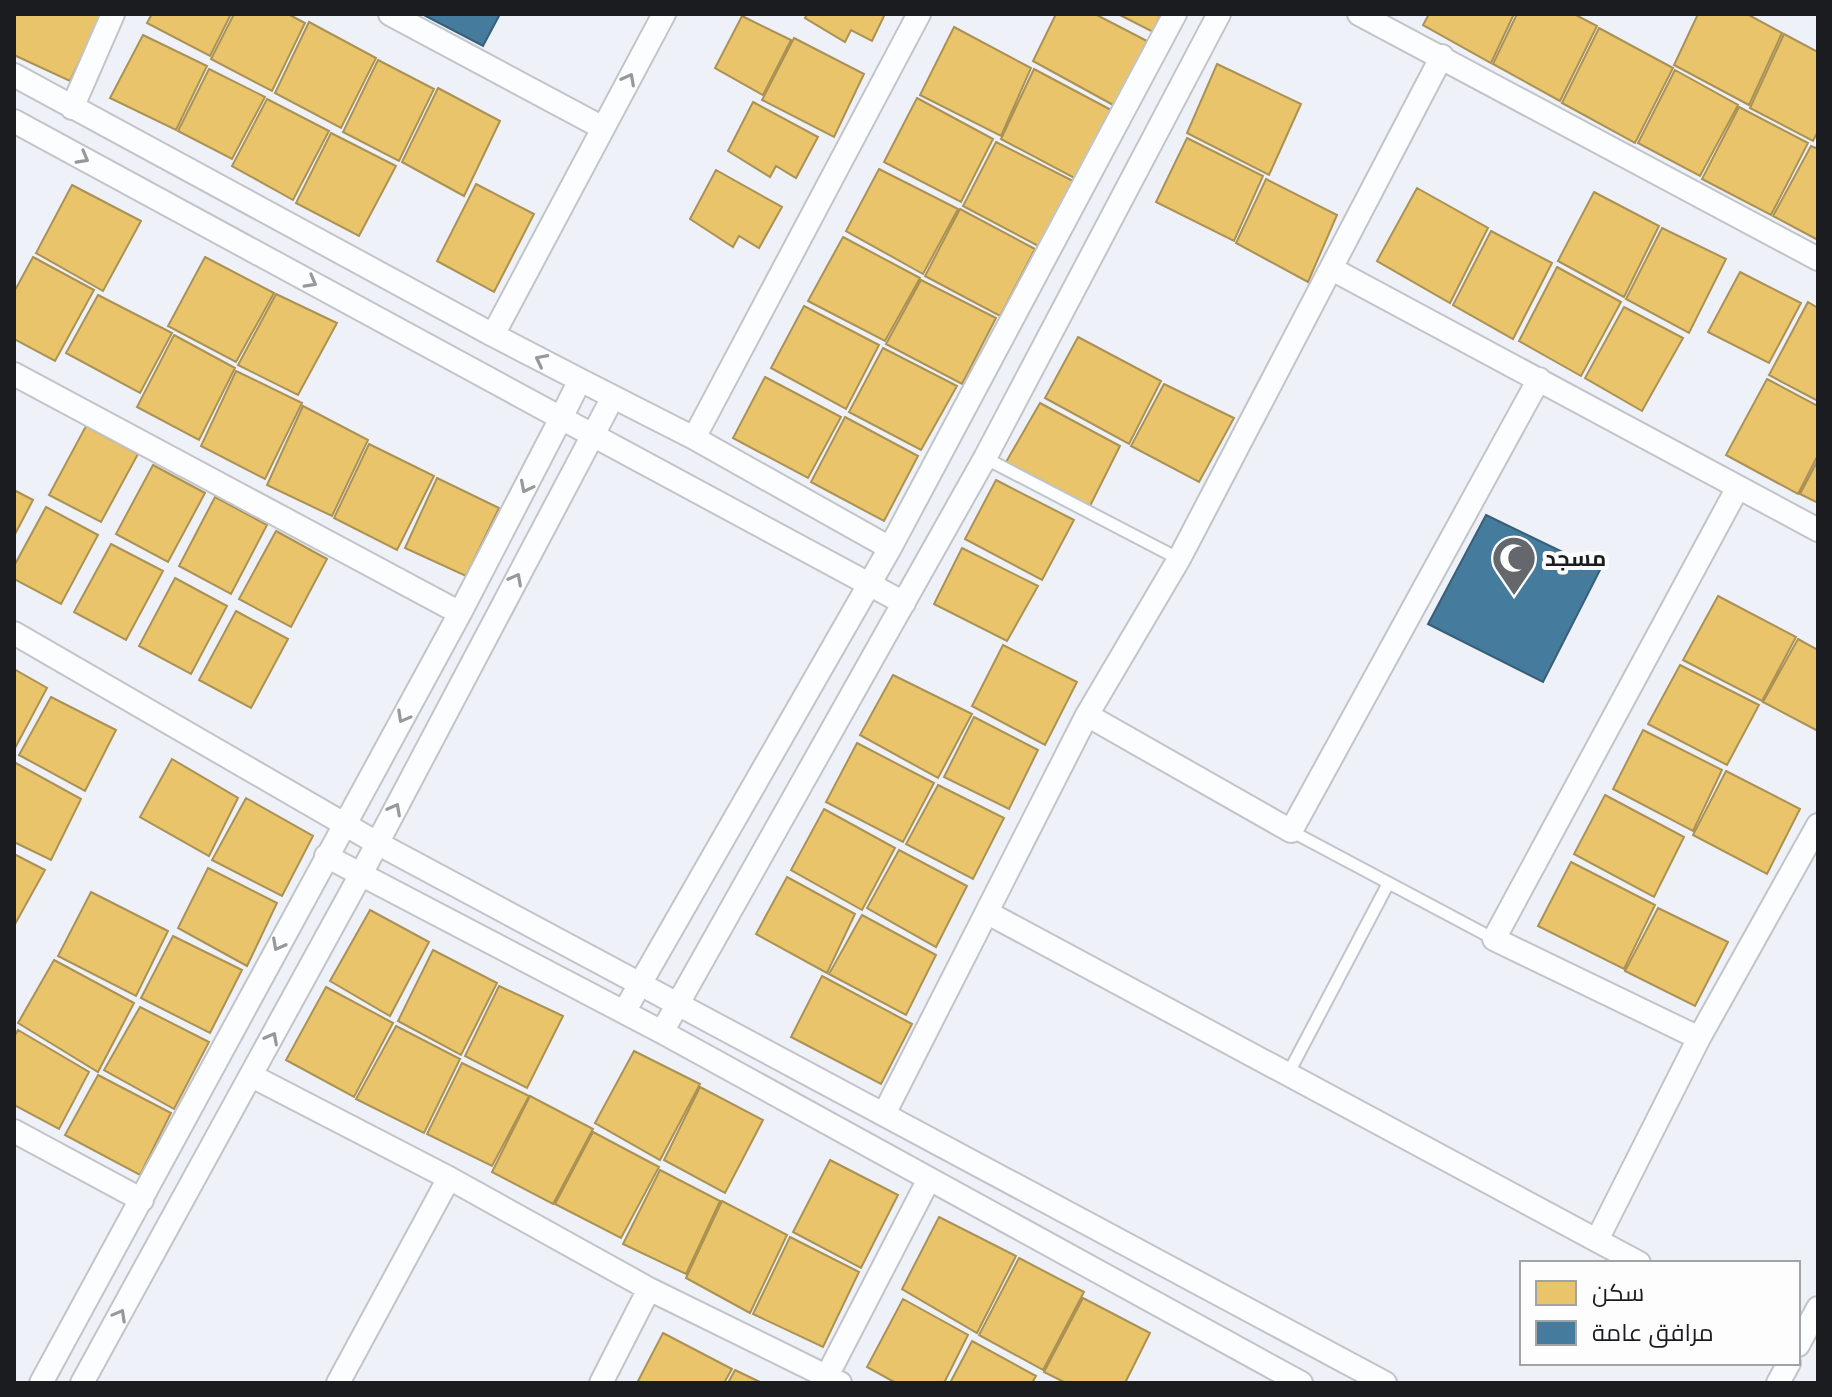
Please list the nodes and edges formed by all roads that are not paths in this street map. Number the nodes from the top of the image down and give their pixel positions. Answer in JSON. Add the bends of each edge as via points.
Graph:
{"nodes":[{"id":1,"x":113,"y":14,"type":"edge"},
{"id":2,"x":390,"y":14,"type":"edge"},
{"id":3,"x":664,"y":14,"type":"edge"},
{"id":4,"x":919,"y":14,"type":"edge"},
{"id":5,"x":1175,"y":14,"type":"edge"},
{"id":6,"x":1219,"y":14,"type":"edge"},
{"id":7,"x":1359,"y":14,"type":"edge"},
{"id":8,"x":1442,"y":56,"type":"junction"},
{"id":9,"x":14,"y":75,"type":"edge"},
{"id":10,"x":72,"y":108,"type":"junction"},
{"id":11,"x":14,"y":121,"type":"edge"},
{"id":12,"x":603,"y":128,"type":"junction"},
{"id":13,"x":1818,"y":259,"type":"edge"},
{"id":14,"x":1332,"y":269,"type":"junction"},
{"id":15,"x":493,"y":335,"type":"junction"},
{"id":16,"x":14,"y":374,"type":"edge"},
{"id":17,"x":1539,"y":379,"type":"junction"},
{"id":18,"x":580,"y":380,"type":"junction"},
{"id":19,"x":613,"y":397,"type":"junction"},
{"id":20,"x":561,"y":418,"type":"junction"},
{"id":21,"x":592,"y":436,"type":"junction"},
{"id":22,"x":694,"y":438,"type":"junction"},
{"id":23,"x":985,"y":458,"type":"junction"},
{"id":24,"x":1737,"y":489,"type":"junction"},
{"id":25,"x":1818,"y":530,"type":"edge"},
{"id":26,"x":890,"y":548,"type":"junction"},
{"id":27,"x":1179,"y":559,"type":"junction"},
{"id":28,"x":867,"y":586,"type":"junction"},
{"id":29,"x":904,"y":603,"type":"junction"},
{"id":30,"x":460,"y":613,"type":"junction"},
{"id":31,"x":14,"y":633,"type":"edge"},
{"id":32,"x":1087,"y":715,"type":"junction"},
{"id":33,"x":344,"y":824,"type":"junction"},
{"id":34,"x":1818,"y":825,"type":"edge"},
{"id":35,"x":1291,"y":831,"type":"junction"},
{"id":36,"x":377,"y":843,"type":"junction"},
{"id":37,"x":326,"y":856,"type":"junction"},
{"id":38,"x":360,"y":876,"type":"junction"},
{"id":39,"x":1388,"y":884,"type":"junction"},
{"id":40,"x":988,"y":913,"type":"junction"},
{"id":41,"x":1494,"y":939,"type":"junction"},
{"id":42,"x":639,"y":985,"type":"junction"},
{"id":43,"x":680,"y":1003,"type":"junction"},
{"id":44,"x":624,"y":1012,"type":"junction"},
{"id":45,"x":662,"y":1032,"type":"junction"},
{"id":46,"x":1699,"y":1038,"type":"junction"},
{"id":47,"x":1288,"y":1074,"type":"junction"},
{"id":48,"x":252,"y":1076,"type":"junction"},
{"id":49,"x":884,"y":1114,"type":"junction"},
{"id":50,"x":14,"y":1131,"type":"edge"},
{"id":51,"x":449,"y":1178,"type":"junction"},
{"id":52,"x":928,"y":1181,"type":"junction"},
{"id":53,"x":142,"y":1200,"type":"junction"},
{"id":54,"x":1597,"y":1240,"type":"junction"},
{"id":55,"x":1635,"y":1261,"type":"edge"},
{"id":56,"x":649,"y":1289,"type":"junction"},
{"id":57,"x":1818,"y":1308,"type":"edge"},
{"id":58,"x":1800,"y":1341,"type":"edge"},
{"id":59,"x":1788,"y":1365,"type":"edge"},
{"id":60,"x":833,"y":1379,"type":"edge"},
{"id":61,"x":41,"y":1383,"type":"edge"},
{"id":62,"x":82,"y":1383,"type":"edge"},
{"id":63,"x":338,"y":1383,"type":"edge"},
{"id":64,"x":601,"y":1383,"type":"edge"},
{"id":65,"x":1301,"y":1383,"type":"edge"},
{"id":66,"x":1385,"y":1383,"type":"edge"},
{"id":67,"x":1778,"y":1383,"type":"edge"}],
"edges":[{"from":1,"to":10,"type":"street"},
{"from":2,"to":12,"type":"street"},
{"from":12,"to":3,"type":"street","one_way":true},
{"from":4,"to":22,"type":"street"},
{"from":5,"to":26,"type":"street"},
{"from":6,"to":23,"type":"street"},
{"from":7,"to":8,"type":"street"},
{"from":8,"to":13,"type":"street"},
{"from":8,"to":14,"type":"street"},
{"from":9,"to":10,"type":"street"},
{"from":10,"to":15,"type":"street"},
{"from":11,"to":20,"type":"street","one_way":true},
{"from":12,"to":15,"type":"street"},
{"from":14,"to":17,"type":"street"},
{"from":14,"to":27,"type":"street"},
{"from":18,"to":15,"type":"street","one_way":true},
{"from":16,"to":30,"type":"street"},
{"from":17,"to":24,"type":"street"},
{"from":17,"to":35,"type":"street"},
{"from":18,"to":19,"type":"street"},
{"from":18,"to":20,"type":"street"},
{"from":19,"to":21,"type":"street"},
{"from":19,"to":22,"type":"street"},
{"from":20,"to":21,"type":"street"},
{"from":20,"to":30,"type":"street","one_way":true},
{"from":21,"to":28,"type":"street"},
{"from":36,"to":21,"type":"street","one_way":true},
{"from":22,"to":26,"type":"street"},
{"from":23,"to":27,"type":"lane"},
{"from":23,"to":29,"type":"street"},
{"from":24,"to":25,"type":"street"},
{"from":24,"to":41,"type":"street"},
{"from":26,"to":28,"type":"street"},
{"from":27,"to":32,"type":"street"},
{"from":28,"to":29,"type":"street"},
{"from":28,"to":42,"type":"street"},
{"from":29,"to":43,"type":"street"},
{"from":30,"to":33,"type":"street","one_way":true},
{"from":31,"to":33,"type":"street"},
{"from":32,"to":35,"type":"street"},
{"from":32,"to":40,"type":"street"},
{"from":33,"to":36,"type":"street"},
{"from":33,"to":37,"type":"street"},
{"from":34,"to":46,"type":"street"},
{"from":35,"to":39,"type":"lane"},
{"from":36,"to":38,"type":"street"},
{"from":36,"to":42,"type":"street"},
{"from":37,"to":38,"type":"street"},
{"from":37,"to":53,"type":"street","one_way":true},
{"from":38,"to":44,"type":"street"},
{"from":48,"to":38,"type":"street","one_way":true},
{"from":39,"to":41,"type":"lane"},
{"from":39,"to":47,"type":"lane"},
{"from":40,"to":47,"type":"street"},
{"from":40,"to":49,"type":"street"},
{"from":41,"to":46,"type":"street"},
{"from":42,"to":43,"type":"street"},
{"from":42,"to":44,"type":"street"},
{"from":43,"to":45,"type":"street"},
{"from":43,"to":49,"type":"street"},
{"from":44,"to":45,"type":"street"},
{"from":45,"to":52,"type":"street"},
{"from":46,"to":54,"type":"street"},
{"from":47,"to":54,"type":"street"},
{"from":48,"to":51,"type":"street"},
{"from":62,"to":48,"type":"street","one_way":true},
{"from":49,"to":66,"type":"street"},
{"from":50,"to":53,"type":"street"},
{"from":51,"to":56,"type":"street"},
{"from":51,"to":63,"type":"street"},
{"from":52,"to":60,"type":"street"},
{"from":52,"to":65,"type":"street"},
{"from":53,"to":61,"type":"street"},
{"from":54,"to":55,"type":"street"},
{"from":56,"to":60,"type":"street"},
{"from":56,"to":64,"type":"street"},
{"from":57,"to":58,"type":"street"},
{"from":59,"to":67,"type":"street"}]}
